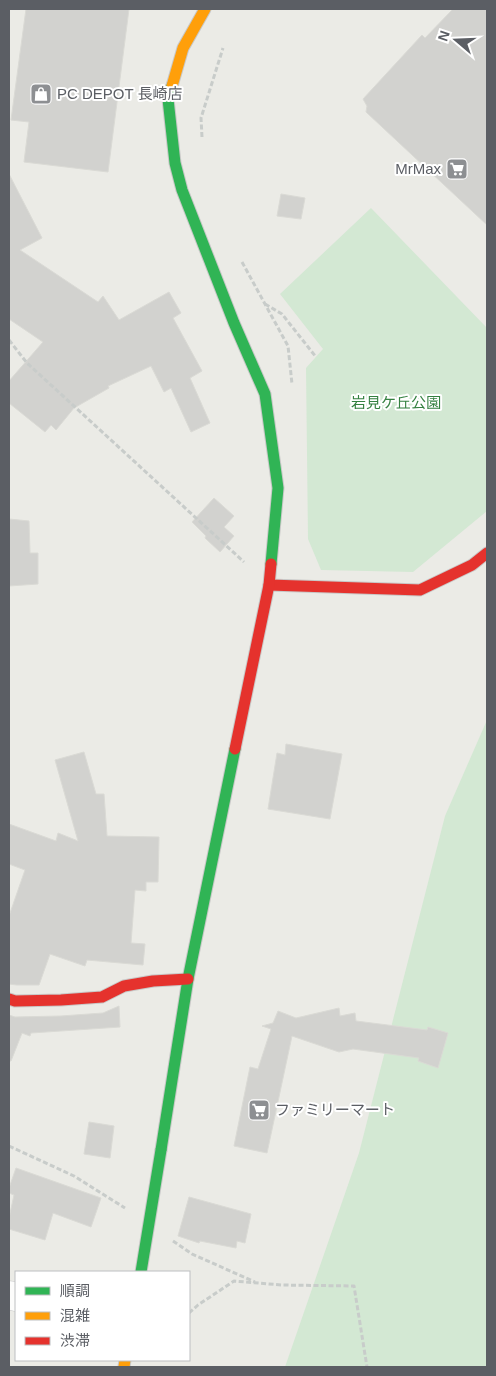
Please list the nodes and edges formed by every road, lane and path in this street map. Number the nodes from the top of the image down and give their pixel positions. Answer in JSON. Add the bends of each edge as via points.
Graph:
{"nodes":[{"id":1,"x":205,"y":9,"type":"edge"},
{"id":2,"x":265,"y":304,"type":"dead end"},
{"id":3,"x":9,"y":340,"type":"edge"},
{"id":4,"x":316,"y":357,"type":"dead end"},
{"id":5,"x":487,"y":553,"type":"edge"},
{"id":6,"x":268,"y":585,"type":"junction"},
{"id":7,"x":188,"y":979,"type":"junction"},
{"id":8,"x":9,"y":999,"type":"edge"},
{"id":9,"x":141,"y":1271,"type":"edge"},
{"id":10,"x":190,"y":1312,"type":"edge"},
{"id":11,"x":367,"y":1367,"type":"edge"}],
"edges":[{"from":1,"to":6,"type":"street","via":[[183,48],[168,99],[175,162],[182,190],[265,394],[278,488]]},
{"from":2,"to":4,"type":"path","via":[[282,314]]},
{"from":3,"to":6,"type":"path","via":[[27,363]]},
{"from":5,"to":6,"type":"street","via":[[472,565],[420,590]]},
{"from":6,"to":7,"type":"street"},
{"from":7,"to":8,"type":"street","via":[[124,986],[102,996],[61,1000]]},
{"from":7,"to":9,"type":"street","bridge":true},
{"from":10,"to":11,"type":"path","via":[[234,1281],[354,1286]]}]}
